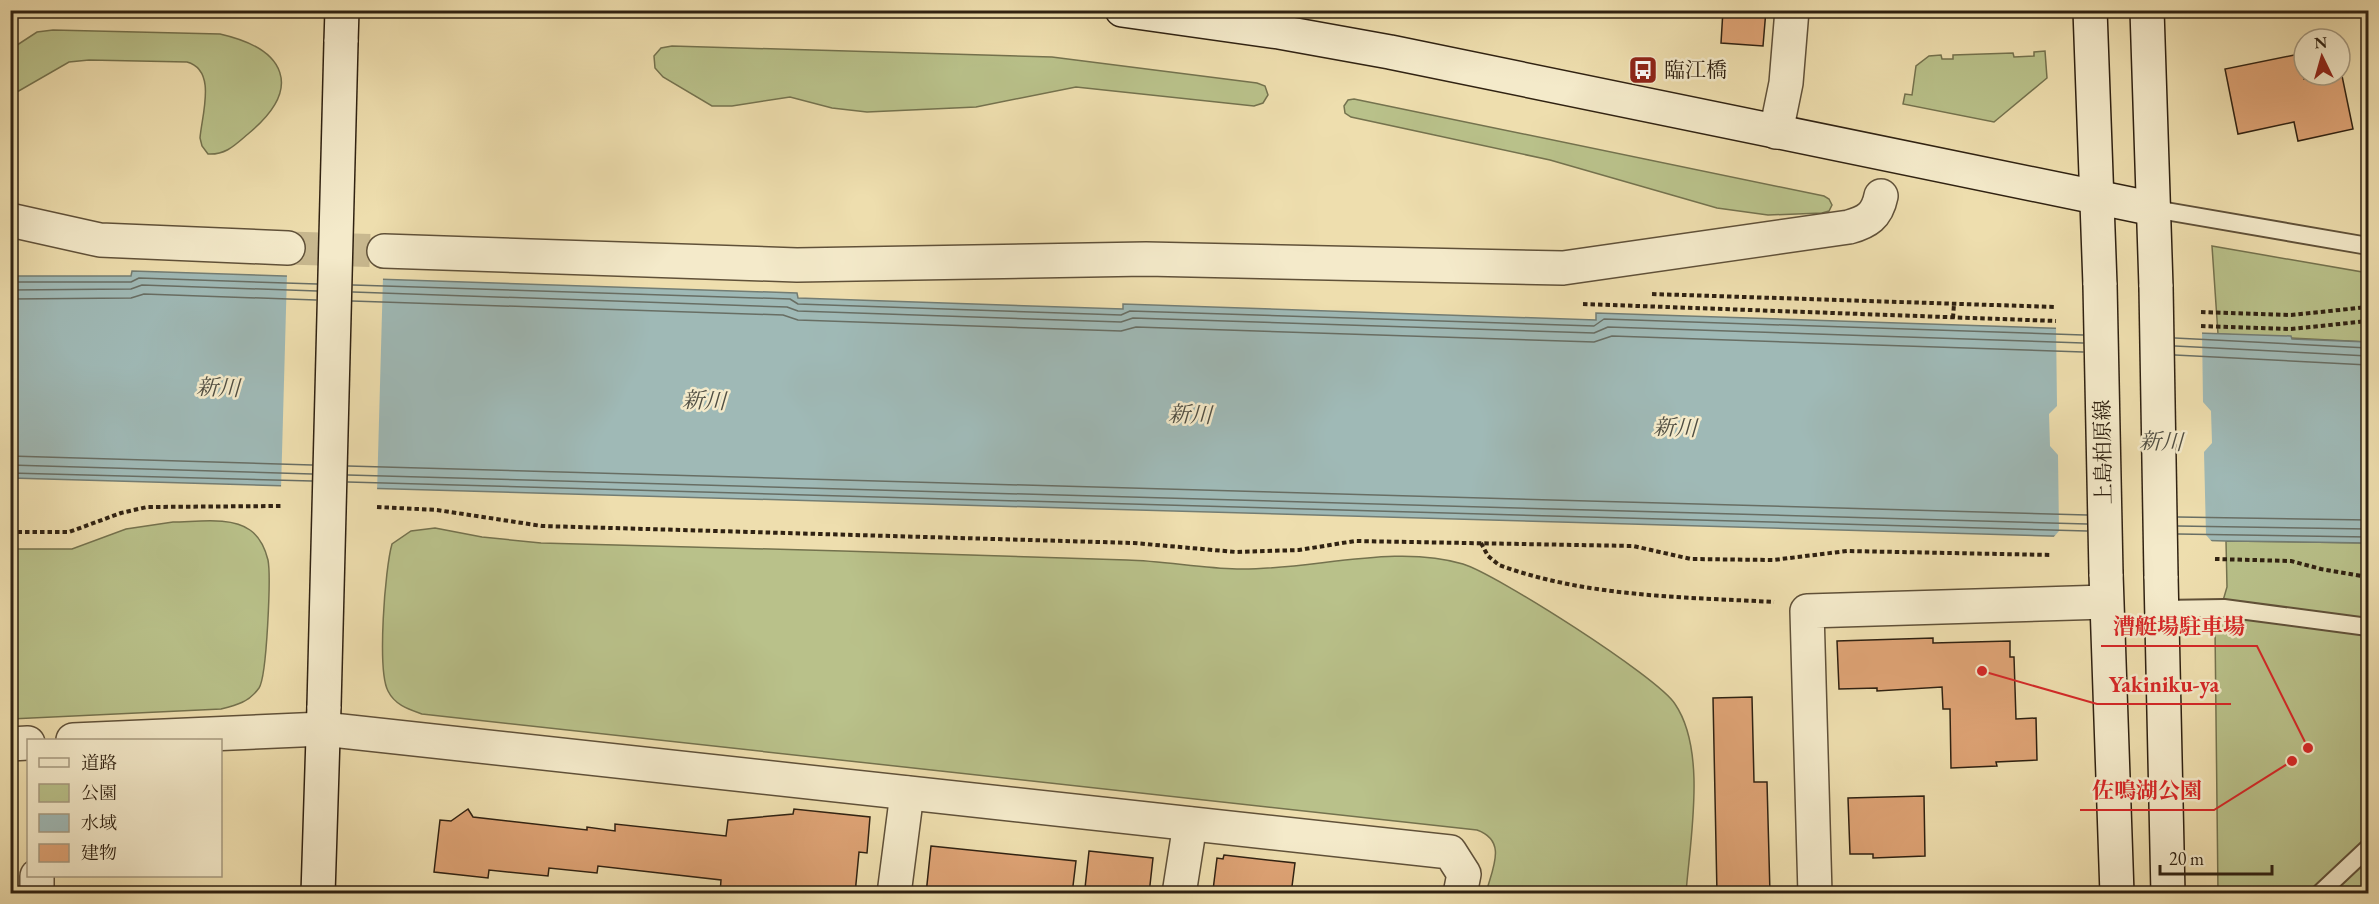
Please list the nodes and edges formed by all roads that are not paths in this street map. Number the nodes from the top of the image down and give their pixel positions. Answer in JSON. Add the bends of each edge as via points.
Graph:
{"nodes":[{"id":1,"x":1122,"y":10,"type":"edge"},
{"id":2,"x":1792,"y":10,"type":"edge"},
{"id":3,"x":2090,"y":10,"type":"edge"},
{"id":4,"x":2147,"y":10,"type":"edge"},
{"id":5,"x":342,"y":26,"type":"edge"},
{"id":6,"x":1776,"y":132,"type":"junction"},
{"id":7,"x":1881,"y":196,"type":"dead end"},
{"id":8,"x":2098,"y":198,"type":"junction"},
{"id":9,"x":2154,"y":209,"type":"junction"},
{"id":10,"x":10,"y":220,"type":"edge"},
{"id":11,"x":2368,"y":246,"type":"edge"},
{"id":12,"x":288,"y":248,"type":"tunnel mouth"},
{"id":13,"x":384,"y":251,"type":"tunnel mouth"},
{"id":14,"x":2106,"y":588,"type":"junction"},
{"id":15,"x":2162,"y":609,"type":"junction"},
{"id":16,"x":2368,"y":627,"type":"edge"},
{"id":17,"x":323,"y":718,"type":"junction"},
{"id":18,"x":95,"y":739,"type":"edge"},
{"id":19,"x":27,"y":743,"type":"edge"},
{"id":20,"x":10,"y":744,"type":"edge"},
{"id":21,"x":907,"y":793,"type":"junction"},
{"id":22,"x":1190,"y":824,"type":"junction"},
{"id":23,"x":2368,"y":848,"type":"edge"},
{"id":24,"x":37,"y":877,"type":"edge"},
{"id":25,"x":37,"y":894,"type":"edge"},
{"id":26,"x":318,"y":894,"type":"edge"},
{"id":27,"x":894,"y":894,"type":"edge"},
{"id":28,"x":1179,"y":894,"type":"edge"},
{"id":29,"x":1460,"y":894,"type":"edge"},
{"id":30,"x":1815,"y":894,"type":"edge"},
{"id":31,"x":2117,"y":894,"type":"edge"},
{"id":32,"x":2169,"y":894,"type":"edge"},
{"id":33,"x":2319,"y":894,"type":"edge"}],
"edges":[{"from":1,"to":6,"type":"street","via":[[1357,45]]},
{"from":2,"to":6,"type":"street","via":[[1786,83]]},
{"from":3,"to":8,"type":"street","name":"上島柏原線"},
{"from":4,"to":9,"type":"street"},
{"from":5,"to":17,"type":"street","bridge":true},
{"from":6,"to":8,"type":"street"},
{"from":7,"to":13,"type":"street","via":[[1878,209],[1866,222],[1849,227],[1563,268],[1146,259],[797,265]]},
{"from":8,"to":9,"type":"street"},
{"from":8,"to":14,"type":"street","name":"上島柏原線","bridge":true},
{"from":9,"to":11,"type":"lane"},
{"from":9,"to":15,"type":"street","bridge":true},
{"from":10,"to":12,"type":"street","via":[[100,240]]},
{"from":14,"to":30,"type":"street","via":[[1807,610]]},
{"from":14,"to":31,"type":"street","name":"上島柏原線"},
{"from":15,"to":16,"type":"lane","via":[[2224,608]]},
{"from":15,"to":32,"type":"street"},
{"from":17,"to":18,"type":"street"},
{"from":17,"to":21,"type":"street"},
{"from":17,"to":26,"type":"street"},
{"from":19,"to":20,"type":"street"},
{"from":21,"to":22,"type":"street"},
{"from":21,"to":27,"type":"street"},
{"from":22,"to":28,"type":"street"},
{"from":22,"to":29,"type":"street","via":[[1450,852],[1464,874]]},
{"from":23,"to":33,"type":"lane"},
{"from":24,"to":25,"type":"street"}]}
